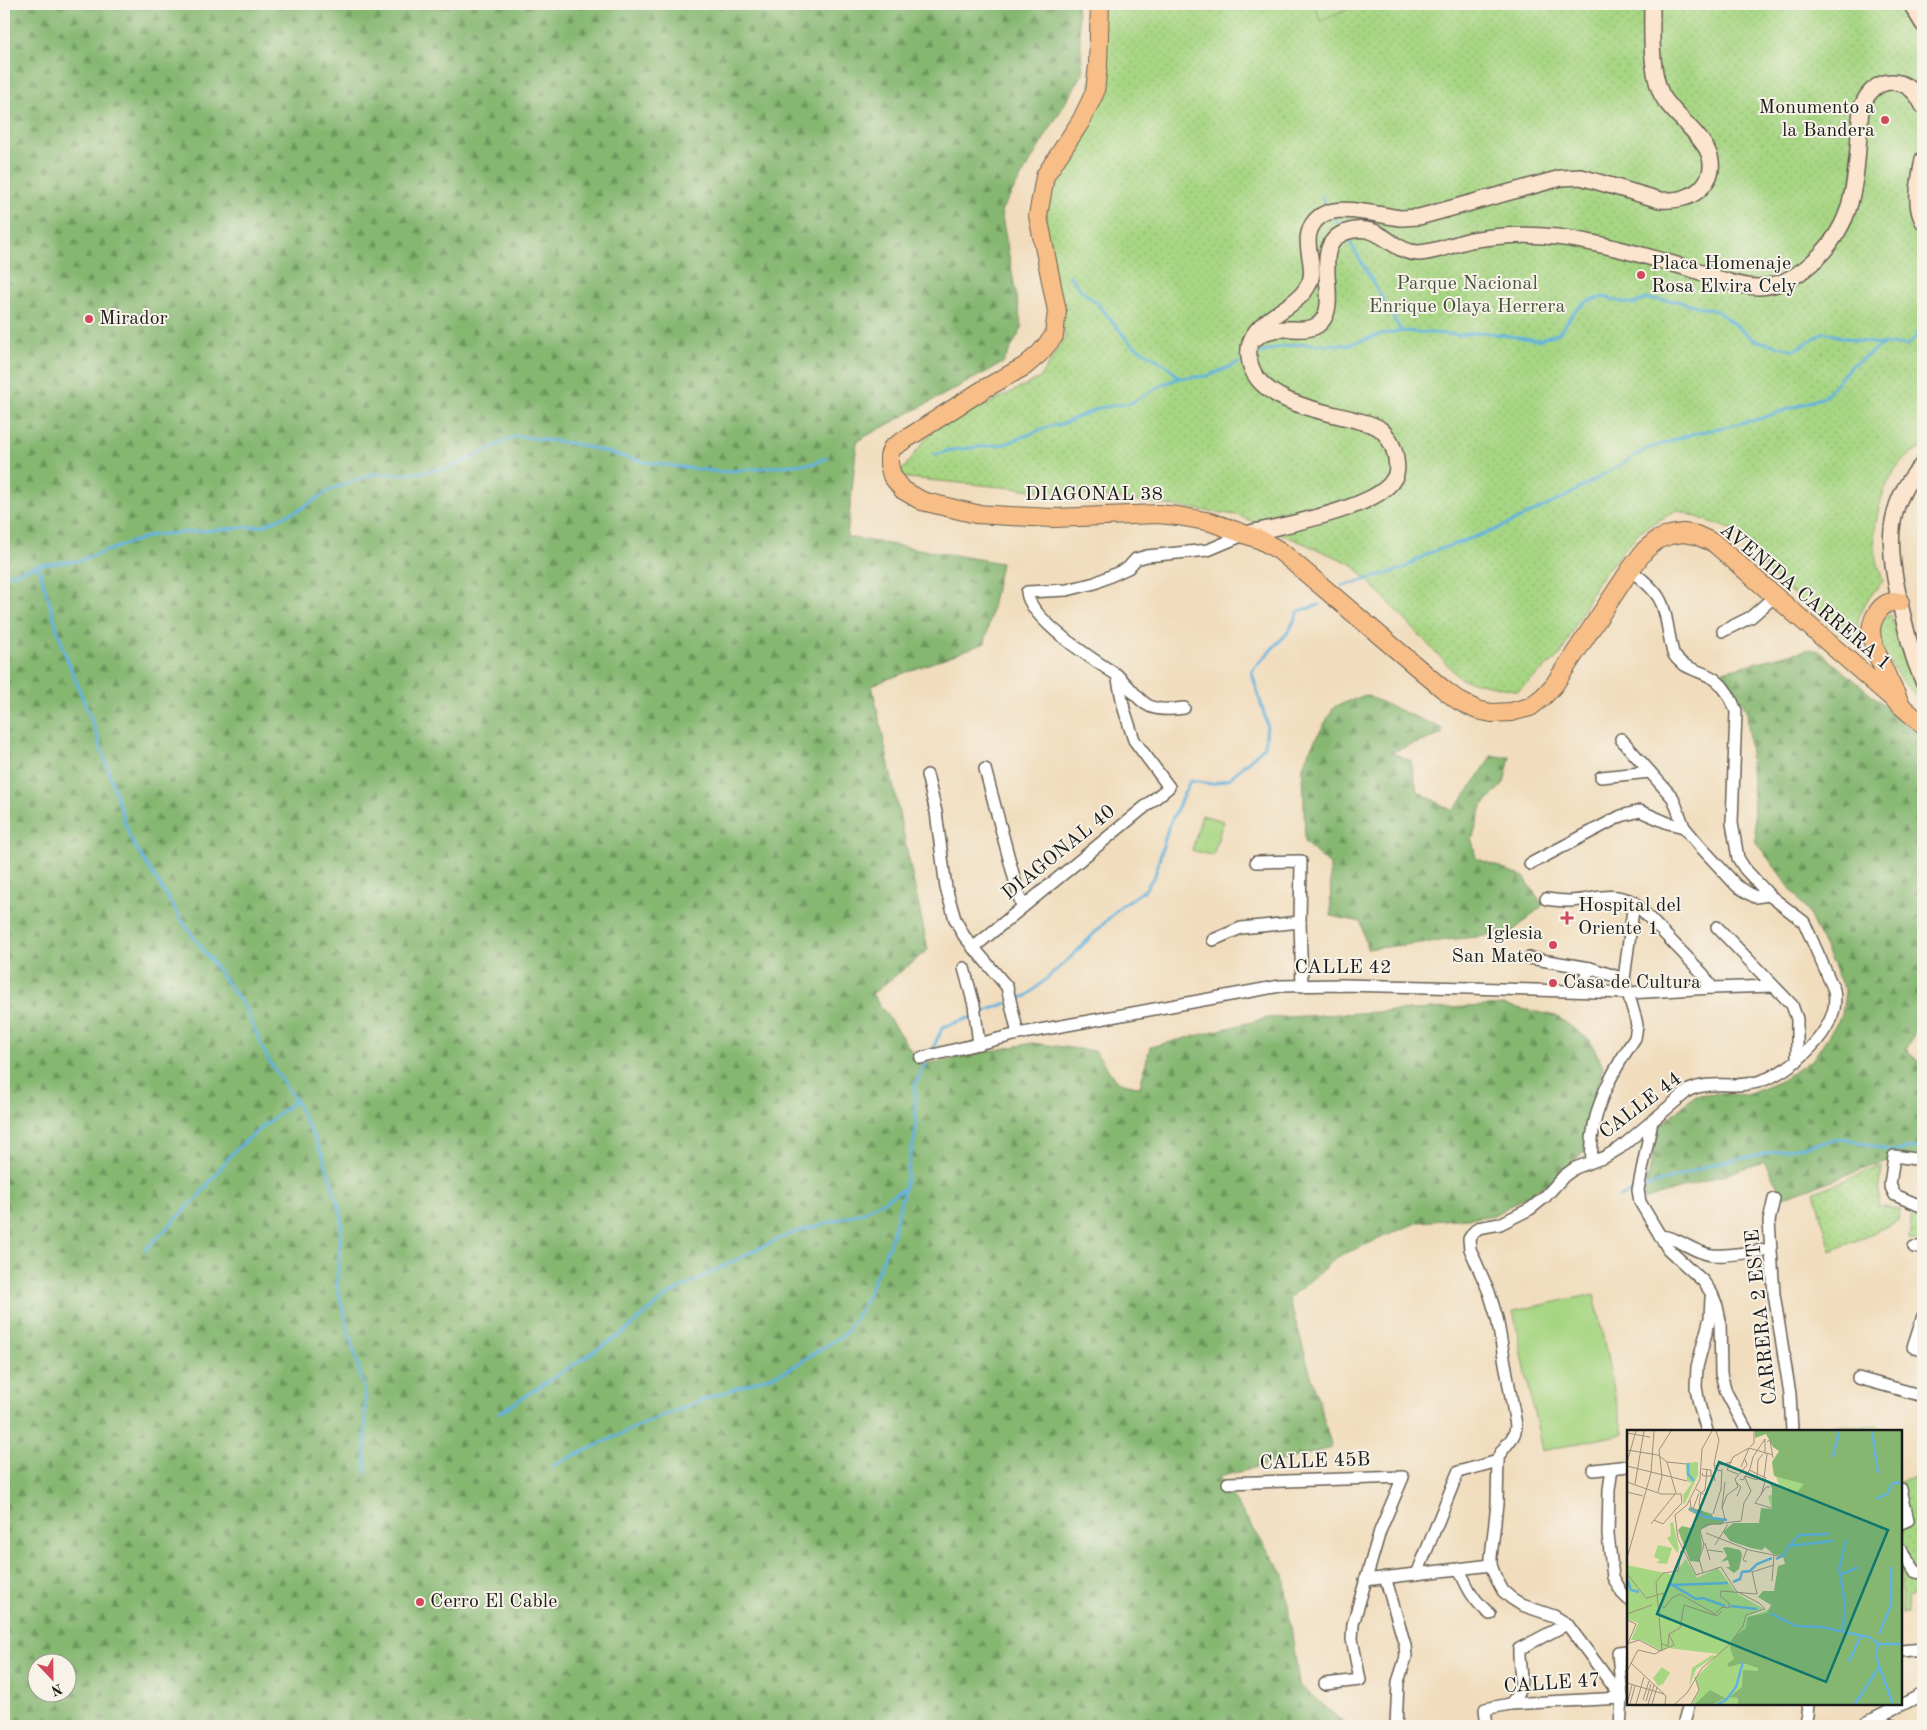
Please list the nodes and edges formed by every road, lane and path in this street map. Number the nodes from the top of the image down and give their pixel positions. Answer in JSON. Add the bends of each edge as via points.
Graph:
{"nodes":[{"id":1,"x":1100,"y":4,"type":"edge"},
{"id":2,"x":1652,"y":4,"type":"edge"},
{"id":3,"x":1912,"y":4,"type":"edge"},
{"id":4,"x":1923,"y":24,"type":"edge"},
{"id":5,"x":1923,"y":106,"type":"edge"},
{"id":6,"x":1923,"y":158,"type":"edge"},
{"id":7,"x":1923,"y":221,"type":"edge"},
{"id":8,"x":1250,"y":345,"type":"junction"},
{"id":9,"x":1923,"y":464,"type":"edge"},
{"id":10,"x":1246,"y":534,"type":"junction"},
{"id":11,"x":1630,"y":570,"type":"junction"},
{"id":12,"x":1775,"y":596,"type":"junction"},
{"id":13,"x":1900,"y":602,"type":"junction"},
{"id":14,"x":1722,"y":631,"type":"dead end"},
{"id":15,"x":1117,"y":675,"type":"junction"},
{"id":16,"x":1923,"y":681,"type":"edge"},
{"id":17,"x":1902,"y":706,"type":"junction"},
{"id":18,"x":1184,"y":708,"type":"dead end"},
{"id":19,"x":1923,"y":725,"type":"edge"},
{"id":20,"x":1621,"y":740,"type":"dead end"},
{"id":21,"x":985,"y":769,"type":"dead end"},
{"id":22,"x":1650,"y":772,"type":"junction"},
{"id":23,"x":927,"y":774,"type":"dead end"},
{"id":24,"x":1602,"y":777,"type":"dead end"},
{"id":25,"x":1684,"y":826,"type":"junction"},
{"id":26,"x":1256,"y":862,"type":"dead end"},
{"id":27,"x":1530,"y":864,"type":"dead end"},
{"id":28,"x":1769,"y":895,"type":"junction"},
{"id":29,"x":1546,"y":899,"type":"dead end"},
{"id":30,"x":1634,"y":902,"type":"junction"},
{"id":31,"x":1022,"y":907,"type":"junction"},
{"id":32,"x":1300,"y":922,"type":"junction"},
{"id":33,"x":1717,"y":927,"type":"dead end"},
{"id":34,"x":1214,"y":940,"type":"dead end"},
{"id":35,"x":973,"y":948,"type":"junction"},
{"id":36,"x":1529,"y":958,"type":"dead end"},
{"id":37,"x":964,"y":968,"type":"dead end"},
{"id":38,"x":1590,"y":968,"type":"junction"},
{"id":39,"x":1624,"y":979,"type":"junction"},
{"id":40,"x":1302,"y":986,"type":"junction"},
{"id":41,"x":1772,"y":986,"type":"junction"},
{"id":42,"x":1712,"y":988,"type":"junction"},
{"id":43,"x":1579,"y":990,"type":"junction"},
{"id":44,"x":1629,"y":993,"type":"junction"},
{"id":45,"x":1018,"y":1034,"type":"junction"},
{"id":46,"x":979,"y":1044,"type":"junction"},
{"id":47,"x":921,"y":1058,"type":"dead end"},
{"id":48,"x":1797,"y":1061,"type":"junction"},
{"id":49,"x":1652,"y":1121,"type":"junction"},
{"id":50,"x":1923,"y":1160,"type":"edge"},
{"id":51,"x":1592,"y":1161,"type":"junction"},
{"id":52,"x":1774,"y":1200,"type":"dead end"},
{"id":53,"x":1923,"y":1207,"type":"edge"},
{"id":54,"x":1660,"y":1236,"type":"junction"},
{"id":55,"x":1770,"y":1249,"type":"junction"},
{"id":56,"x":1712,"y":1294,"type":"junction"},
{"id":57,"x":1923,"y":1316,"type":"edge"},
{"id":58,"x":1918,"y":1348,"type":"edge"},
{"id":59,"x":1858,"y":1378,"type":"dead end"},
{"id":60,"x":1923,"y":1396,"type":"edge"},
{"id":61,"x":1707,"y":1430,"type":"edge"},
{"id":62,"x":1745,"y":1430,"type":"edge"},
{"id":63,"x":1792,"y":1430,"type":"edge"},
{"id":64,"x":1498,"y":1461,"type":"junction"},
{"id":65,"x":1627,"y":1466,"type":"edge"},
{"id":66,"x":1612,"y":1468,"type":"junction"},
{"id":67,"x":1594,"y":1470,"type":"dead end"},
{"id":68,"x":1228,"y":1483,"type":"dead end"},
{"id":69,"x":1902,"y":1493,"type":"edge"},
{"id":70,"x":1902,"y":1523,"type":"edge"},
{"id":71,"x":1902,"y":1551,"type":"edge"},
{"id":72,"x":1491,"y":1565,"type":"junction"},
{"id":73,"x":1459,"y":1569,"type":"junction"},
{"id":74,"x":1923,"y":1573,"type":"edge"},
{"id":75,"x":1417,"y":1574,"type":"junction"},
{"id":76,"x":1385,"y":1577,"type":"junction"},
{"id":77,"x":1365,"y":1580,"type":"junction"},
{"id":78,"x":1627,"y":1598,"type":"edge"},
{"id":79,"x":1490,"y":1614,"type":"dead end"},
{"id":80,"x":1567,"y":1624,"type":"junction"},
{"id":81,"x":1923,"y":1649,"type":"edge"},
{"id":82,"x":1902,"y":1651,"type":"edge"},
{"id":83,"x":1623,"y":1652,"type":"edge"},
{"id":84,"x":1325,"y":1684,"type":"dead end"},
{"id":85,"x":1923,"y":1694,"type":"edge"},
{"id":86,"x":1622,"y":1698,"type":"junction"},
{"id":87,"x":1510,"y":1704,"type":"junction"},
{"id":88,"x":1689,"y":1705,"type":"edge"},
{"id":89,"x":1808,"y":1705,"type":"edge"},
{"id":90,"x":1874,"y":1720,"type":"junction"},
{"id":91,"x":1396,"y":1726,"type":"edge"},
{"id":92,"x":1487,"y":1726,"type":"edge"},
{"id":93,"x":1620,"y":1726,"type":"edge"},
{"id":94,"x":1684,"y":1726,"type":"edge"},
{"id":95,"x":1804,"y":1726,"type":"edge"},
{"id":96,"x":1860,"y":1726,"type":"edge"},
{"id":97,"x":1895,"y":1726,"type":"edge"}],
"edges":[{"from":1,"to":10,"type":"main road","name":"DIAGONAL 38","via":[[1096,92],[1045,176],[1038,216],[1057,311],[1054,336],[1020,370],[984,389],[892,448],[890,471],[903,490],[922,501],[976,514],[1053,518],[1158,514],[1193,518]]},
{"from":2,"to":8,"type":"street","via":[[1655,72],[1661,93],[1702,140],[1710,158],[1706,181],[1694,194],[1679,200],[1660,200],[1573,177],[1549,180],[1419,217],[1330,211],[1317,219],[1309,233],[1311,275],[1308,288],[1299,299],[1261,326]]},
{"from":3,"to":4,"type":"street"},
{"from":5,"to":8,"type":"street","via":[[1917,95],[1903,84],[1881,84],[1873,88],[1861,109],[1850,202],[1844,219],[1810,265],[1782,282],[1755,287],[1602,245],[1557,238],[1486,238],[1417,253],[1402,249],[1370,230],[1355,229],[1343,233],[1330,248],[1326,273],[1328,304],[1323,320],[1306,330],[1272,329]]},
{"from":6,"to":7,"type":"street","via":[[1918,210]]},
{"from":8,"to":10,"type":"street","via":[[1248,354],[1252,371],[1262,385],[1283,398],[1380,429],[1395,453],[1398,469],[1393,481],[1367,500],[1315,518]]},
{"from":9,"to":13,"type":"street","via":[[1905,486],[1896,506],[1891,534],[1891,554]]},
{"from":10,"to":11,"type":"main road","name":"DIAGONAL 38","via":[[1280,551],[1458,701],[1492,713],[1530,706],[1554,686]]},
{"from":10,"to":15,"type":"street","via":[[1208,550],[1136,559],[1128,568],[1095,583],[1067,590],[1027,592],[1042,619],[1083,653]]},
{"from":11,"to":12,"type":"main road","name":"AVENIDA CARRERA 1","via":[[1657,540],[1683,533],[1696,535],[1714,543]]},
{"from":11,"to":28,"type":"street","name":"CALLE 44","via":[[1652,586],[1662,600],[1675,657],[1716,680],[1732,700],[1736,711],[1734,840],[1738,858],[1745,869]]},
{"from":12,"to":14,"type":"street","via":[[1750,617]]},
{"from":12,"to":17,"type":"main road","name":"AVENIDA CARRERA 1"},
{"from":13,"to":16,"type":"street","via":[[1912,653]]},
{"from":13,"to":17,"type":"main road","via":[[1883,606],[1871,630],[1874,646]]},
{"from":15,"to":18,"type":"street","via":[[1144,704],[1165,711]]},
{"from":15,"to":31,"type":"street","name":"DIAGONAL 40","via":[[1134,740],[1169,787]]},
{"from":17,"to":19,"type":"main road","name":"AVENIDA CARRERA 1"},
{"from":20,"to":22,"type":"street"},
{"from":21,"to":31,"type":"street"},
{"from":22,"to":24,"type":"street"},
{"from":22,"to":25,"type":"street","via":[[1673,798]]},
{"from":23,"to":35,"type":"street","via":[[936,812],[946,888],[955,919]]},
{"from":25,"to":27,"type":"street","via":[[1640,811],[1634,812]]},
{"from":25,"to":28,"type":"street","via":[[1737,886],[1755,897]]},
{"from":26,"to":32,"type":"street","via":[[1301,861]]},
{"from":28,"to":48,"type":"street","name":"CALLE 44","via":[[1804,922],[1834,990],[1835,1002],[1830,1018],[1813,1045]]},
{"from":29,"to":30,"type":"street","via":[[1569,901],[1621,896]]},
{"from":30,"to":39,"type":"street"},
{"from":30,"to":42,"type":"street","via":[[1703,974]]},
{"from":31,"to":35,"type":"street","name":"DIAGONAL 40"},
{"from":32,"to":34,"type":"street","via":[[1241,928]]},
{"from":32,"to":40,"type":"street"},
{"from":33,"to":41,"type":"street"},
{"from":35,"to":45,"type":"street","via":[[1006,987]]},
{"from":36,"to":38,"type":"street"},
{"from":37,"to":46,"type":"street","via":[[974,1005]]},
{"from":38,"to":39,"type":"street"},
{"from":38,"to":43,"type":"street"},
{"from":39,"to":44,"type":"street"},
{"from":40,"to":43,"type":"street","name":"CALLE 42"},
{"from":40,"to":45,"type":"street","name":"CALLE 42","via":[[1264,988]]},
{"from":41,"to":42,"type":"street","name":"CALLE 42"},
{"from":41,"to":48,"type":"street","via":[[1795,1012]]},
{"from":42,"to":44,"type":"street","name":"CALLE 42"},
{"from":43,"to":44,"type":"street","name":"CALLE 42"},
{"from":44,"to":51,"type":"street","via":[[1636,1020],[1635,1038],[1615,1068],[1599,1104],[1591,1139]]},
{"from":45,"to":46,"type":"street","name":"CALLE 42"},
{"from":46,"to":47,"type":"street","name":"CALLE 42"},
{"from":48,"to":49,"type":"street","name":"CALLE 44","via":[[1771,1077],[1753,1083],[1700,1085],[1684,1093]]},
{"from":49,"to":51,"type":"street","name":"CALLE 44","via":[[1613,1153]]},
{"from":49,"to":54,"type":"street","via":[[1638,1190],[1640,1202]]},
{"from":50,"to":53,"type":"street","via":[[1894,1156],[1890,1185],[1895,1196]]},
{"from":51,"to":64,"type":"street","name":"CALLE 44","via":[[1564,1176],[1530,1209],[1500,1224],[1478,1228],[1469,1239],[1470,1250],[1495,1311],[1516,1425],[1515,1436],[1501,1451]]},
{"from":52,"to":55,"type":"street","name":"CARRERA 2 ESTE","via":[[1769,1221]]},
{"from":54,"to":55,"type":"street","via":[[1669,1236],[1712,1255]]},
{"from":54,"to":56,"type":"street","via":[[1668,1249],[1703,1281]]},
{"from":55,"to":63,"type":"street","name":"CARRERA 2 ESTE"},
{"from":56,"to":61,"type":"street","via":[[1696,1387]]},
{"from":56,"to":62,"type":"street","via":[[1720,1321],[1721,1374],[1726,1392]]},
{"from":57,"to":58,"type":"street"},
{"from":59,"to":60,"type":"street"},
{"from":64,"to":72,"type":"street"},
{"from":64,"to":75,"type":"street","via":[[1458,1472]]},
{"from":65,"to":66,"type":"street"},
{"from":66,"to":67,"type":"street"},
{"from":66,"to":78,"type":"street","via":[[1609,1544],[1613,1577]]},
{"from":68,"to":77,"type":"street","name":"CALLE 45B","via":[[1403,1477],[1380,1531]]},
{"from":69,"to":70,"type":"street","via":[[1908,1520]]},
{"from":71,"to":74,"type":"street","via":[[1916,1572]]},
{"from":72,"to":73,"type":"street"},
{"from":72,"to":80,"type":"street","via":[[1503,1591],[1510,1598]]},
{"from":73,"to":75,"type":"street"},
{"from":73,"to":79,"type":"street","via":[[1469,1593]]},
{"from":75,"to":76,"type":"street"},
{"from":76,"to":77,"type":"street"},
{"from":76,"to":91,"type":"street","via":[[1406,1651],[1398,1682]]},
{"from":77,"to":84,"type":"street","via":[[1352,1640],[1360,1680]]},
{"from":80,"to":86,"type":"street"},
{"from":80,"to":87,"type":"street","via":[[1520,1649],[1522,1679],[1518,1696]]},
{"from":81,"to":82,"type":"street"},
{"from":83,"to":86,"type":"street"},
{"from":85,"to":90,"type":"street"},
{"from":86,"to":87,"type":"street","name":"CALLE 47"},
{"from":86,"to":93,"type":"street"},
{"from":87,"to":92,"type":"street","name":"CALLE 47","via":[[1485,1709]]},
{"from":88,"to":94,"type":"street"},
{"from":89,"to":95,"type":"street"},
{"from":90,"to":96,"type":"street"},
{"from":90,"to":97,"type":"street"}]}
